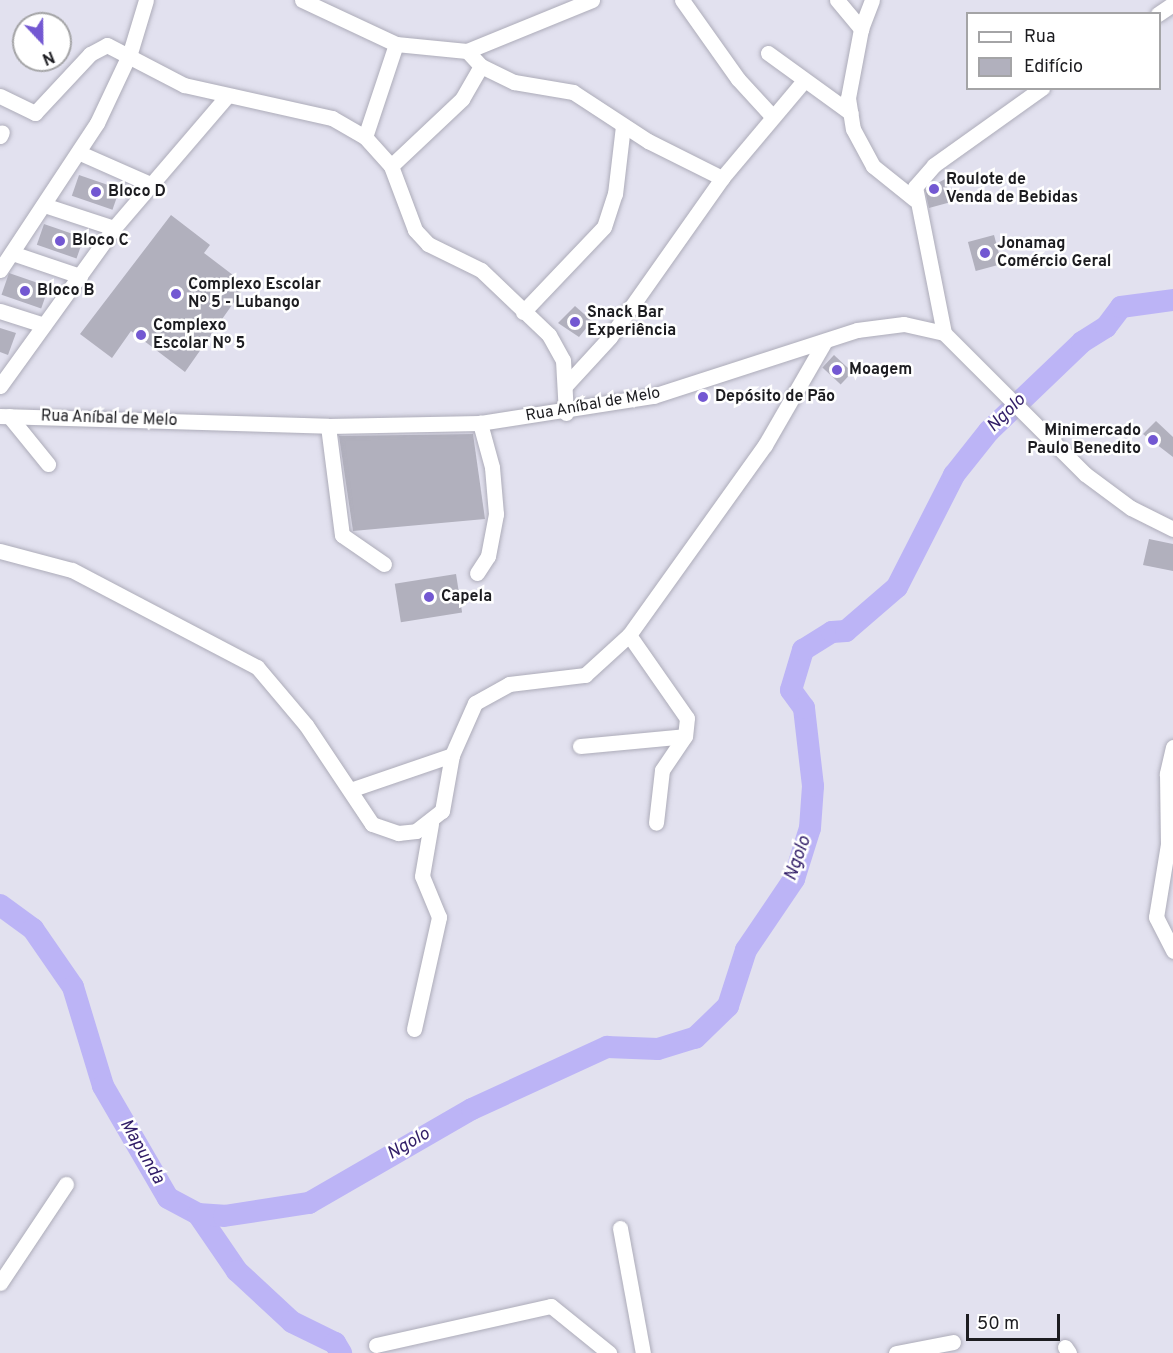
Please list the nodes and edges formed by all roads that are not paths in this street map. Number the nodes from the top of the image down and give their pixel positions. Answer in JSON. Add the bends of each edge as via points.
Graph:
{"nodes":[{"id":1,"x":146,"y":0,"type":"edge"},
{"id":2,"x":302,"y":0,"type":"edge"},
{"id":3,"x":592,"y":0,"type":"edge"},
{"id":4,"x":682,"y":0,"type":"edge"},
{"id":5,"x":837,"y":0,"type":"edge"},
{"id":6,"x":872,"y":0,"type":"edge"},
{"id":7,"x":861,"y":29,"type":"junction"},
{"id":8,"x":396,"y":44,"type":"junction"},
{"id":9,"x":467,"y":51,"type":"junction"},
{"id":10,"x":130,"y":53,"type":"junction"},
{"id":11,"x":768,"y":53,"type":"dead end"},
{"id":12,"x":481,"y":66,"type":"junction"},
{"id":13,"x":802,"y":83,"type":"junction"},
{"id":14,"x":1039,"y":90,"type":"edge"},
{"id":15,"x":0,"y":96,"type":"edge"},
{"id":16,"x":228,"y":96,"type":"junction"},
{"id":17,"x":851,"y":113,"type":"junction"},
{"id":18,"x":772,"y":116,"type":"junction"},
{"id":19,"x":622,"y":126,"type":"junction"},
{"id":20,"x":366,"y":137,"type":"junction"},
{"id":21,"x":80,"y":153,"type":"junction"},
{"id":22,"x":391,"y":166,"type":"junction"},
{"id":23,"x":722,"y":178,"type":"junction"},
{"id":24,"x":150,"y":184,"type":"junction"},
{"id":25,"x":914,"y":199,"type":"junction"},
{"id":26,"x":44,"y":205,"type":"junction"},
{"id":27,"x":114,"y":228,"type":"junction"},
{"id":28,"x":12,"y":253,"type":"junction"},
{"id":29,"x":0,"y":270,"type":"edge"},
{"id":30,"x":80,"y":276,"type":"junction"},
{"id":31,"x":0,"y":311,"type":"edge"},
{"id":32,"x":523,"y":312,"type":"junction"},
{"id":33,"x":44,"y":325,"type":"junction"},
{"id":34,"x":944,"y":333,"type":"junction"},
{"id":35,"x":825,"y":341,"type":"junction"},
{"id":36,"x":4,"y":370,"type":"edge"},
{"id":37,"x":566,"y":385,"type":"junction"},
{"id":38,"x":0,"y":386,"type":"edge"},
{"id":39,"x":566,"y":413,"type":"junction"},
{"id":40,"x":4,"y":416,"type":"edge"},
{"id":41,"x":480,"y":423,"type":"junction"},
{"id":42,"x":328,"y":426,"type":"junction"},
{"id":43,"x":48,"y":464,"type":"dead end"},
{"id":44,"x":1173,"y":529,"type":"edge"},
{"id":45,"x":0,"y":551,"type":"edge"},
{"id":46,"x":384,"y":564,"type":"dead end"},
{"id":47,"x":477,"y":573,"type":"dead end"},
{"id":48,"x":629,"y":635,"type":"junction"},
{"id":49,"x":685,"y":736,"type":"junction"},
{"id":50,"x":580,"y":746,"type":"dead end"},
{"id":51,"x":1173,"y":747,"type":"edge"},
{"id":52,"x":452,"y":755,"type":"junction"},
{"id":53,"x":350,"y":790,"type":"junction"},
{"id":54,"x":656,"y":823,"type":"dead end"},
{"id":55,"x":431,"y":824,"type":"junction"},
{"id":56,"x":1173,"y":951,"type":"edge"},
{"id":57,"x":414,"y":1029,"type":"dead end"},
{"id":58,"x":66,"y":1184,"type":"dead end"},
{"id":59,"x":620,"y":1228,"type":"dead end"},
{"id":60,"x":0,"y":1283,"type":"edge"},
{"id":61,"x":953,"y":1342,"type":"dead end"},
{"id":62,"x":376,"y":1345,"type":"dead end"},
{"id":63,"x":609,"y":1353,"type":"edge"},
{"id":64,"x":643,"y":1353,"type":"edge"},
{"id":65,"x":896,"y":1353,"type":"edge"}],
"edges":[{"from":1,"to":10,"type":"street"},
{"from":2,"to":8,"type":"street"},
{"from":3,"to":9,"type":"street"},
{"from":4,"to":18,"type":"street","via":[[738,79]]},
{"from":5,"to":7,"type":"street"},
{"from":6,"to":7,"type":"street"},
{"from":7,"to":17,"type":"street","via":[[848,98]]},
{"from":8,"to":9,"type":"street"},
{"from":8,"to":20,"type":"street"},
{"from":9,"to":12,"type":"street"},
{"from":10,"to":15,"type":"street","via":[[98,47],[35,112]]},
{"from":10,"to":16,"type":"street","via":[[184,85]]},
{"from":10,"to":21,"type":"street"},
{"from":11,"to":13,"type":"street"},
{"from":12,"to":19,"type":"street","via":[[514,82],[573,92]]},
{"from":12,"to":22,"type":"street","via":[[462,99]]},
{"from":13,"to":17,"type":"street","via":[[831,96]]},
{"from":13,"to":18,"type":"street"},
{"from":14,"to":25,"type":"street","via":[[934,165],[915,187]]},
{"from":16,"to":20,"type":"street","via":[[332,118]]},
{"from":16,"to":24,"type":"street"},
{"from":17,"to":25,"type":"street","via":[[861,148],[873,166]]},
{"from":18,"to":23,"type":"street"},
{"from":19,"to":23,"type":"street"},
{"from":19,"to":32,"type":"street","via":[[615,194],[604,226]]},
{"from":20,"to":22,"type":"street"},
{"from":21,"to":24,"type":"street"},
{"from":21,"to":26,"type":"street"},
{"from":22,"to":32,"type":"street","via":[[415,230],[428,244],[481,270]]},
{"from":23,"to":37,"type":"street","via":[[669,259]]},
{"from":24,"to":27,"type":"street"},
{"from":25,"to":34,"type":"street","via":[[940,296]]},
{"from":26,"to":27,"type":"street"},
{"from":26,"to":28,"type":"street"},
{"from":27,"to":30,"type":"street"},
{"from":28,"to":29,"type":"street"},
{"from":28,"to":30,"type":"street"},
{"from":30,"to":33,"type":"street"},
{"from":31,"to":33,"type":"street"},
{"from":32,"to":37,"type":"street","via":[[549,335],[563,360]]},
{"from":33,"to":36,"type":"street"},
{"from":34,"to":35,"type":"street","name":"Rua Aníbal de Melo","via":[[904,324]]},
{"from":34,"to":44,"type":"street","via":[[1094,481]]},
{"from":35,"to":39,"type":"street","name":"Rua Aníbal de Melo","via":[[653,396]]},
{"from":35,"to":48,"type":"street","via":[[765,445]]},
{"from":36,"to":38,"type":"street"},
{"from":37,"to":39,"type":"street"},
{"from":39,"to":41,"type":"street","name":"Rua Aníbal de Melo"},
{"from":40,"to":42,"type":"street","name":"Rua Aníbal de Melo"},
{"from":40,"to":43,"type":"street"},
{"from":41,"to":42,"type":"street","name":"Rua Aníbal de Melo"},
{"from":41,"to":47,"type":"street","via":[[492,467],[496,514],[488,556]]},
{"from":42,"to":46,"type":"street","via":[[342,535]]},
{"from":45,"to":53,"type":"street","via":[[81,574],[257,667],[281,690]]},
{"from":48,"to":49,"type":"street","via":[[679,701],[687,718]]},
{"from":48,"to":52,"type":"street","via":[[585,675],[491,690],[475,703]]},
{"from":49,"to":50,"type":"street"},
{"from":49,"to":54,"type":"street","via":[[662,770]]},
{"from":51,"to":56,"type":"street","via":[[1167,774],[1168,844],[1156,917]]},
{"from":52,"to":53,"type":"street"},
{"from":52,"to":55,"type":"street","via":[[448,796]]},
{"from":53,"to":55,"type":"street","via":[[372,824],[381,830],[398,833]]},
{"from":55,"to":57,"type":"street","via":[[422,876],[439,917]]},
{"from":58,"to":60,"type":"street"},
{"from":59,"to":64,"type":"street"},
{"from":61,"to":65,"type":"street"},
{"from":62,"to":63,"type":"street","via":[[551,1306]]}]}
